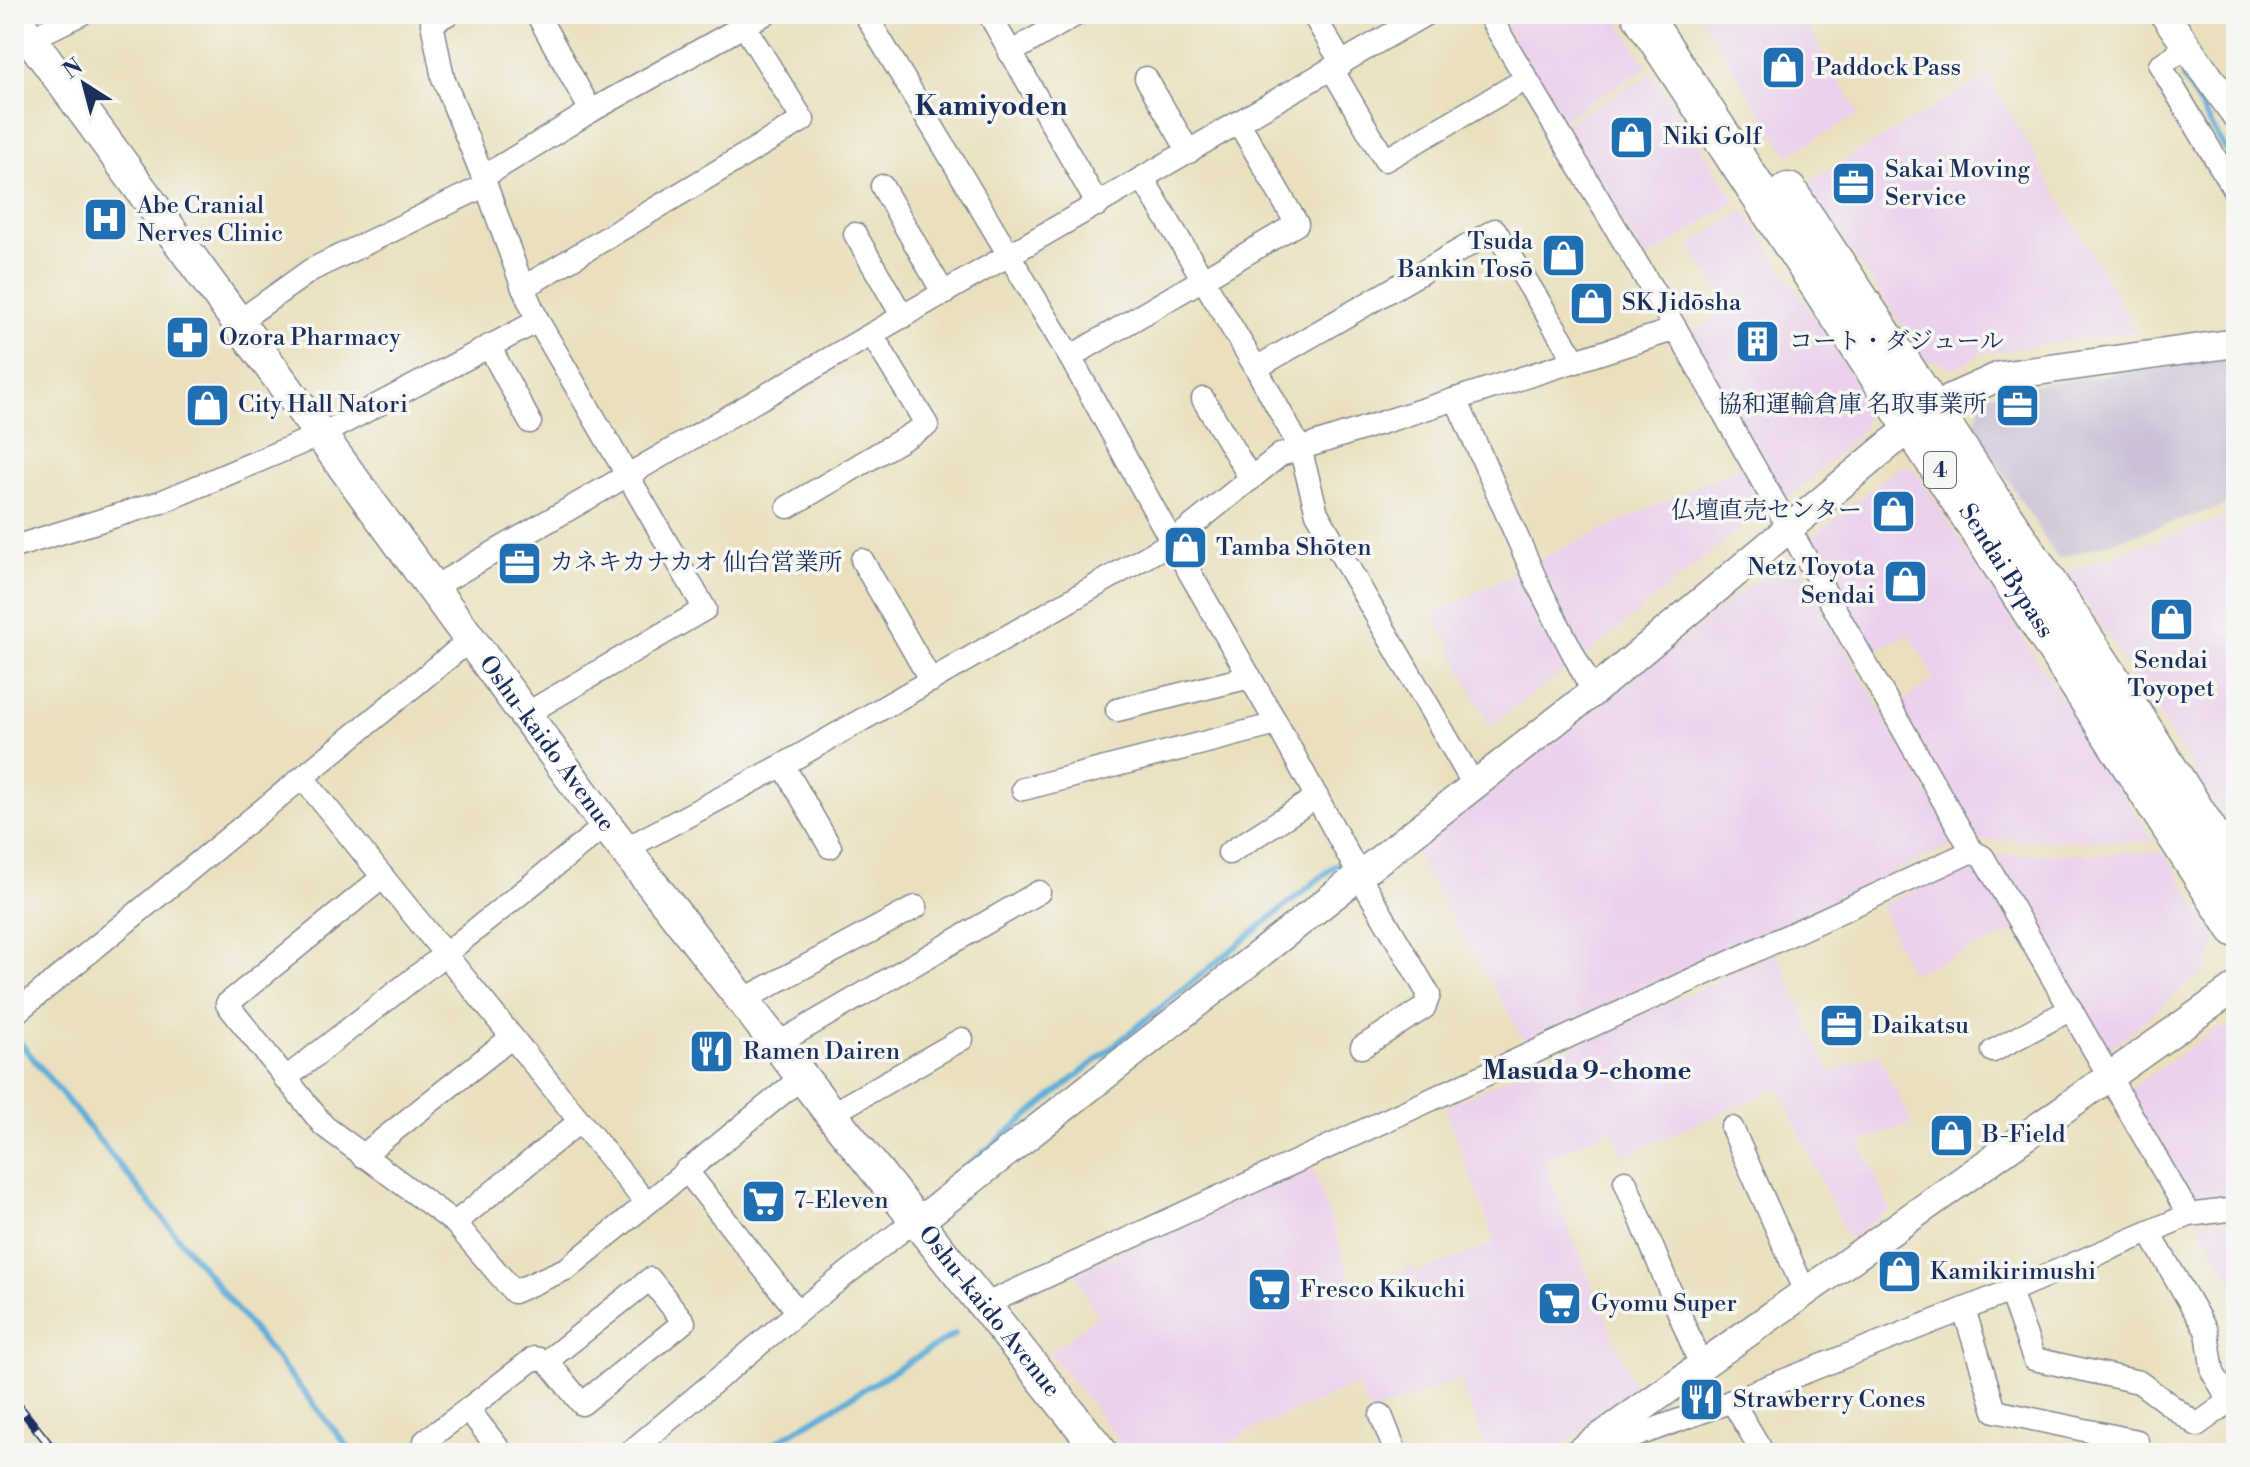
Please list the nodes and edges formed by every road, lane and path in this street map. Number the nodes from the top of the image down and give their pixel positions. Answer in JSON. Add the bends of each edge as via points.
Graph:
{"nodes":[{"id":1,"x":81,"y":14,"type":"edge"},
{"id":2,"x":537,"y":14,"type":"edge"},
{"id":3,"x":765,"y":14,"type":"edge"},
{"id":4,"x":865,"y":14,"type":"edge"},
{"id":5,"x":989,"y":14,"type":"edge"},
{"id":6,"x":1077,"y":14,"type":"edge"},
{"id":7,"x":1313,"y":14,"type":"edge"},
{"id":8,"x":1426,"y":14,"type":"edge"},
{"id":9,"x":1488,"y":14,"type":"edge"},
{"id":10,"x":1641,"y":14,"type":"edge"},
{"id":11,"x":1668,"y":14,"type":"edge"},
{"id":12,"x":2164,"y":14,"type":"edge"},
{"id":13,"x":435,"y":17,"type":"edge"},
{"id":14,"x":22,"y":27,"type":"edge"},
{"id":15,"x":745,"y":27,"type":"junction"},
{"id":16,"x":2188,"y":47,"type":"junction"},
{"id":17,"x":1010,"y":53,"type":"junction"},
{"id":18,"x":1337,"y":66,"type":"junction"},
{"id":19,"x":1146,"y":78,"type":"dead end"},
{"id":20,"x":1526,"y":79,"type":"junction"},
{"id":21,"x":591,"y":111,"type":"junction"},
{"id":22,"x":2236,"y":115,"type":"edge"},
{"id":23,"x":1239,"y":123,"type":"junction"},
{"id":24,"x":1189,"y":152,"type":"junction"},
{"id":25,"x":1143,"y":179,"type":"junction"},
{"id":26,"x":485,"y":181,"type":"junction"},
{"id":27,"x":882,"y":186,"type":"dead end"},
{"id":28,"x":2236,"y":193,"type":"edge"},
{"id":29,"x":1098,"y":205,"type":"junction"},
{"id":30,"x":855,"y":234,"type":"dead end"},
{"id":31,"x":1009,"y":256,"type":"junction"},
{"id":32,"x":1203,"y":279,"type":"junction"},
{"id":33,"x":523,"y":288,"type":"junction"},
{"id":34,"x":944,"y":294,"type":"junction"},
{"id":35,"x":903,"y":317,"type":"junction"},
{"id":36,"x":538,"y":321,"type":"junction"},
{"id":37,"x":238,"y":322,"type":"junction"},
{"id":38,"x":1676,"y":329,"type":"junction"},
{"id":39,"x":872,"y":335,"type":"junction"},
{"id":40,"x":2236,"y":343,"type":"edge"},
{"id":41,"x":489,"y":346,"type":"junction"},
{"id":42,"x":1070,"y":357,"type":"junction"},
{"id":43,"x":1576,"y":362,"type":"junction"},
{"id":44,"x":1256,"y":368,"type":"junction"},
{"id":45,"x":1203,"y":399,"type":"dead end"},
{"id":46,"x":1456,"y":399,"type":"junction"},
{"id":47,"x":1922,"y":419,"type":"junction"},
{"id":48,"x":530,"y":422,"type":"dead end"},
{"id":49,"x":322,"y":434,"type":"junction"},
{"id":50,"x":1300,"y":448,"type":"junction"},
{"id":51,"x":627,"y":477,"type":"junction"},
{"id":52,"x":1251,"y":479,"type":"junction"},
{"id":53,"x":788,"y":507,"type":"dead end"},
{"id":54,"x":1789,"y":528,"type":"junction"},
{"id":55,"x":1172,"y":542,"type":"junction"},
{"id":56,"x":14,"y":547,"type":"edge"},
{"id":57,"x":862,"y":560,"type":"dead end"},
{"id":58,"x":434,"y":587,"type":"junction"},
{"id":59,"x":471,"y":639,"type":"junction"},
{"id":60,"x":1250,"y":677,"type":"junction"},
{"id":61,"x":931,"y":681,"type":"junction"},
{"id":62,"x":1593,"y":692,"type":"junction"},
{"id":63,"x":1117,"y":710,"type":"dead end"},
{"id":64,"x":526,"y":714,"type":"junction"},
{"id":65,"x":1277,"y":724,"type":"junction"},
{"id":66,"x":783,"y":765,"type":"junction"},
{"id":67,"x":303,"y":778,"type":"junction"},
{"id":68,"x":1474,"y":785,"type":"junction"},
{"id":69,"x":1023,"y":789,"type":"dead end"},
{"id":70,"x":1317,"y":797,"type":"junction"},
{"id":71,"x":616,"y":837,"type":"junction"},
{"id":72,"x":830,"y":846,"type":"dead end"},
{"id":73,"x":1972,"y":851,"type":"junction"},
{"id":74,"x":1229,"y":853,"type":"dead end"},
{"id":75,"x":1359,"y":875,"type":"junction"},
{"id":76,"x":2236,"y":875,"type":"edge"},
{"id":77,"x":383,"y":877,"type":"junction"},
{"id":78,"x":1039,"y":892,"type":"dead end"},
{"id":79,"x":916,"y":907,"type":"dead end"},
{"id":80,"x":2236,"y":928,"type":"edge"},
{"id":81,"x":445,"y":954,"type":"junction"},
{"id":82,"x":2236,"y":987,"type":"edge"},
{"id":83,"x":743,"y":1000,"type":"junction"},
{"id":84,"x":2071,"y":1009,"type":"junction"},
{"id":85,"x":14,"y":1014,"type":"edge"},
{"id":86,"x":512,"y":1037,"type":"junction"},
{"id":87,"x":962,"y":1039,"type":"dead end"},
{"id":88,"x":777,"y":1044,"type":"junction"},
{"id":89,"x":1362,"y":1047,"type":"dead end"},
{"id":90,"x":1993,"y":1051,"type":"dead end"},
{"id":91,"x":2110,"y":1076,"type":"junction"},
{"id":92,"x":802,"y":1077,"type":"junction"},
{"id":93,"x":285,"y":1079,"type":"junction"},
{"id":94,"x":831,"y":1114,"type":"junction"},
{"id":95,"x":580,"y":1121,"type":"junction"},
{"id":96,"x":1732,"y":1128,"type":"dead end"},
{"id":97,"x":362,"y":1156,"type":"junction"},
{"id":98,"x":686,"y":1170,"type":"junction"},
{"id":99,"x":1625,"y":1181,"type":"dead end"},
{"id":100,"x":646,"y":1203,"type":"junction"},
{"id":101,"x":2236,"y":1209,"type":"edge"},
{"id":102,"x":2189,"y":1215,"type":"junction"},
{"id":103,"x":916,"y":1219,"type":"junction"},
{"id":104,"x":455,"y":1223,"type":"junction"},
{"id":105,"x":2149,"y":1232,"type":"junction"},
{"id":106,"x":2010,"y":1291,"type":"junction"},
{"id":107,"x":1805,"y":1292,"type":"junction"},
{"id":108,"x":984,"y":1305,"type":"junction"},
{"id":109,"x":1964,"y":1309,"type":"junction"},
{"id":110,"x":798,"y":1312,"type":"junction"},
{"id":111,"x":547,"y":1361,"type":"junction"},
{"id":112,"x":1701,"y":1366,"type":"junction"},
{"id":113,"x":1732,"y":1401,"type":"junction"},
{"id":114,"x":468,"y":1409,"type":"junction"},
{"id":115,"x":1381,"y":1415,"type":"dead end"},
{"id":116,"x":425,"y":1441,"type":"dead end"},
{"id":117,"x":502,"y":1453,"type":"edge"},
{"id":118,"x":629,"y":1453,"type":"edge"},
{"id":119,"x":1102,"y":1453,"type":"edge"},
{"id":120,"x":1396,"y":1453,"type":"edge"},
{"id":121,"x":1579,"y":1453,"type":"edge"},
{"id":122,"x":1763,"y":1453,"type":"edge"},
{"id":123,"x":2132,"y":1453,"type":"edge"}],
"edges":[{"from":1,"to":14,"type":"street"},
{"from":2,"to":21,"type":"street"},
{"from":3,"to":15,"type":"street"},
{"from":4,"to":31,"type":"street"},
{"from":5,"to":17,"type":"street"},
{"from":6,"to":17,"type":"street"},
{"from":7,"to":18,"type":"street"},
{"from":8,"to":18,"type":"street"},
{"from":9,"to":20,"type":"street"},
{"from":10,"to":47,"type":"highway","name":"Sendai Bypass","number":"4"},
{"from":11,"to":47,"type":"highway","name":"Sendai Bypass","number":"4","via":[[1826,247]]},
{"from":12,"to":16,"type":"street"},
{"from":13,"to":26,"type":"street","via":[[443,78]]},
{"from":14,"to":37,"type":"main road","name":"Oshu-kaido Avenue"},
{"from":15,"to":21,"type":"street"},
{"from":15,"to":33,"type":"street","via":[[803,120]]},
{"from":16,"to":22,"type":"street"},
{"from":16,"to":28,"type":"street","via":[[2160,65]]},
{"from":17,"to":29,"type":"street"},
{"from":18,"to":20,"type":"street","via":[[1385,160]]},
{"from":18,"to":23,"type":"street"},
{"from":19,"to":24,"type":"street"},
{"from":20,"to":38,"type":"street"},
{"from":21,"to":26,"type":"street"},
{"from":23,"to":24,"type":"street"},
{"from":23,"to":32,"type":"street","via":[[1297,224]]},
{"from":24,"to":25,"type":"street"},
{"from":25,"to":29,"type":"street"},
{"from":25,"to":32,"type":"street"},
{"from":26,"to":33,"type":"street"},
{"from":26,"to":37,"type":"street","via":[[311,270]]},
{"from":27,"to":34,"type":"street"},
{"from":29,"to":31,"type":"street"},
{"from":30,"to":35,"type":"street"},
{"from":31,"to":34,"type":"street"},
{"from":31,"to":42,"type":"street"},
{"from":32,"to":42,"type":"street"},
{"from":32,"to":44,"type":"street"},
{"from":33,"to":36,"type":"street"},
{"from":34,"to":35,"type":"street"},
{"from":35,"to":39,"type":"street"},
{"from":36,"to":41,"type":"street"},
{"from":36,"to":51,"type":"street"},
{"from":37,"to":49,"type":"main road","name":"Oshu-kaido Avenue"},
{"from":38,"to":43,"type":"street"},
{"from":38,"to":54,"type":"street"},
{"from":39,"to":51,"type":"street"},
{"from":39,"to":53,"type":"street","via":[[927,425]]},
{"from":40,"to":47,"type":"street","via":[[2000,376],[1970,387]]},
{"from":41,"to":48,"type":"street"},
{"from":41,"to":49,"type":"street"},
{"from":42,"to":55,"type":"street"},
{"from":43,"to":44,"type":"street","via":[[1495,230]]},
{"from":43,"to":46,"type":"street"},
{"from":44,"to":50,"type":"street"},
{"from":45,"to":52,"type":"street"},
{"from":46,"to":50,"type":"street"},
{"from":46,"to":62,"type":"street","via":[[1540,589]]},
{"from":47,"to":54,"type":"street"},
{"from":47,"to":76,"type":"highway","name":"Sendai Bypass","number":"4","via":[[2106,672]]},
{"from":47,"to":80,"type":"highway","name":"Sendai Bypass","number":"4"},
{"from":49,"to":56,"type":"street","via":[[161,502]]},
{"from":49,"to":58,"type":"main road","name":"Oshu-kaido Avenue"},
{"from":50,"to":52,"type":"street","via":[[1280,455]]},
{"from":50,"to":68,"type":"street","via":[[1317,513]]},
{"from":51,"to":58,"type":"street"},
{"from":51,"to":64,"type":"street","via":[[705,609]]},
{"from":52,"to":55,"type":"street"},
{"from":54,"to":62,"type":"street"},
{"from":54,"to":73,"type":"street"},
{"from":55,"to":60,"type":"street"},
{"from":55,"to":61,"type":"street"},
{"from":57,"to":61,"type":"street"},
{"from":58,"to":59,"type":"main road","name":"Oshu-kaido Avenue"},
{"from":59,"to":64,"type":"main road","name":"Oshu-kaido Avenue"},
{"from":59,"to":67,"type":"street"},
{"from":60,"to":63,"type":"street"},
{"from":60,"to":65,"type":"street"},
{"from":61,"to":66,"type":"street"},
{"from":62,"to":68,"type":"street"},
{"from":64,"to":71,"type":"main road","name":"Oshu-kaido Avenue"},
{"from":65,"to":69,"type":"street"},
{"from":65,"to":70,"type":"street"},
{"from":66,"to":71,"type":"street"},
{"from":66,"to":72,"type":"street"},
{"from":67,"to":77,"type":"street"},
{"from":67,"to":85,"type":"street"},
{"from":68,"to":75,"type":"street"},
{"from":70,"to":74,"type":"street"},
{"from":70,"to":75,"type":"street"},
{"from":71,"to":81,"type":"street"},
{"from":71,"to":83,"type":"main road","name":"Oshu-kaido Avenue"},
{"from":73,"to":84,"type":"street","via":[[1983,857]]},
{"from":73,"to":108,"type":"street"},
{"from":75,"to":89,"type":"street","via":[[1429,995],[1424,1008]]},
{"from":75,"to":103,"type":"street","via":[[938,1207]]},
{"from":77,"to":81,"type":"street"},
{"from":77,"to":93,"type":"street","via":[[227,1004]]},
{"from":78,"to":88,"type":"street"},
{"from":79,"to":83,"type":"street"},
{"from":81,"to":86,"type":"street"},
{"from":81,"to":93,"type":"street"},
{"from":82,"to":91,"type":"street"},
{"from":83,"to":88,"type":"main road","name":"Oshu-kaido Avenue"},
{"from":84,"to":90,"type":"street"},
{"from":84,"to":91,"type":"street"},
{"from":86,"to":95,"type":"street"},
{"from":86,"to":97,"type":"street"},
{"from":87,"to":94,"type":"street"},
{"from":88,"to":92,"type":"main road","name":"Oshu-kaido Avenue"},
{"from":91,"to":102,"type":"street"},
{"from":91,"to":107,"type":"street"},
{"from":92,"to":94,"type":"main road","name":"Oshu-kaido Avenue"},
{"from":92,"to":98,"type":"street"},
{"from":93,"to":97,"type":"street","via":[[324,1126]]},
{"from":94,"to":103,"type":"main road","name":"Oshu-kaido Avenue"},
{"from":95,"to":100,"type":"street"},
{"from":95,"to":104,"type":"street"},
{"from":96,"to":107,"type":"street"},
{"from":97,"to":104,"type":"street"},
{"from":98,"to":100,"type":"street"},
{"from":98,"to":110,"type":"street"},
{"from":99,"to":112,"type":"street"},
{"from":100,"to":104,"type":"street","via":[[568,1268],[514,1292]]},
{"from":101,"to":102,"type":"street"},
{"from":102,"to":105,"type":"street"},
{"from":103,"to":108,"type":"main road","name":"Oshu-kaido Avenue"},
{"from":103,"to":110,"type":"street"},
{"from":105,"to":106,"type":"street"},
{"from":105,"to":106,"type":"street","via":[[2207,1332],[2213,1373],[2230,1401],[2197,1425],[2139,1382],[2034,1359]]},
{"from":106,"to":109,"type":"street"},
{"from":107,"to":112,"type":"street"},
{"from":108,"to":119,"type":"main road","name":"Oshu-kaido Avenue"},
{"from":109,"to":113,"type":"street"},
{"from":109,"to":123,"type":"street","via":[[1995,1411],[2137,1441]]},
{"from":110,"to":118,"type":"street"},
{"from":111,"to":111,"type":"street","via":[[650,1279],[684,1322],[582,1404]]},
{"from":111,"to":114,"type":"street","via":[[534,1358]]},
{"from":112,"to":121,"type":"street"},
{"from":113,"to":121,"type":"street"},
{"from":113,"to":122,"type":"street"},
{"from":114,"to":116,"type":"street"},
{"from":114,"to":117,"type":"street"},
{"from":115,"to":120,"type":"street"}]}
